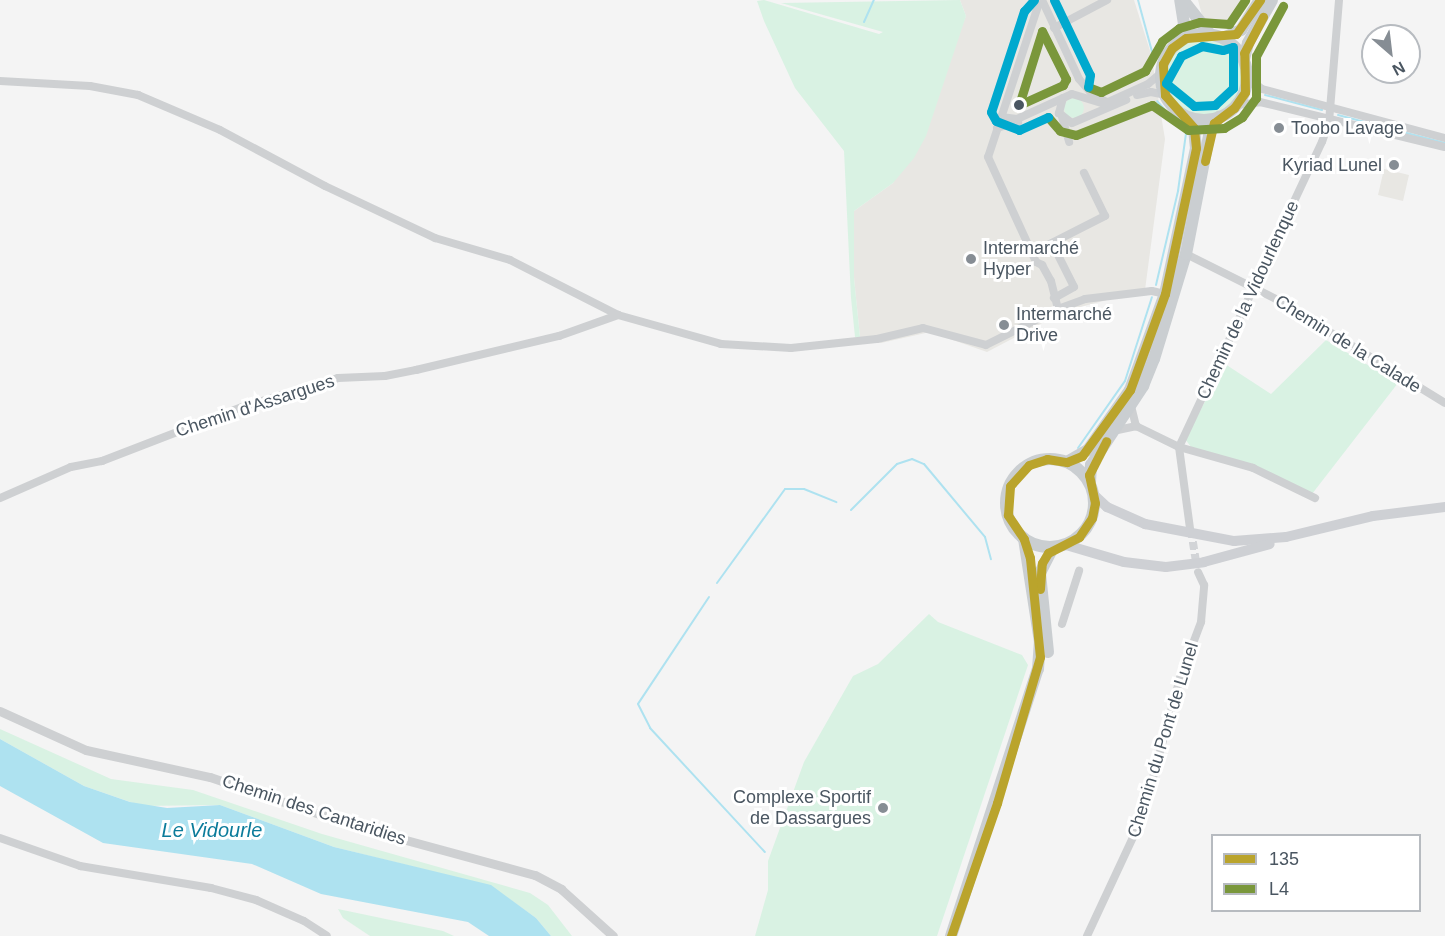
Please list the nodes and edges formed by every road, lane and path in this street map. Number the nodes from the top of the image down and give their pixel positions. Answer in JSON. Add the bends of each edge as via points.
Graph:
{"nodes":[{"id":1,"x":1107,"y":0,"type":"edge"},
{"id":2,"x":1182,"y":0,"type":"edge"},
{"id":3,"x":1260,"y":0,"type":"edge"},
{"id":4,"x":1272,"y":0,"type":"edge"},
{"id":5,"x":1339,"y":0,"type":"edge"},
{"id":6,"x":1042,"y":2,"type":"edge"},
{"id":7,"x":1054,"y":28,"type":"junction"},
{"id":8,"x":1210,"y":34,"type":"junction"},
{"id":9,"x":1223,"y":38,"type":"junction"},
{"id":10,"x":1179,"y":42,"type":"junction"},
{"id":11,"x":1244,"y":59,"type":"junction"},
{"id":12,"x":1161,"y":73,"type":"junction"},
{"id":13,"x":1247,"y":77,"type":"junction"},
{"id":14,"x":1079,"y":79,"type":"junction"},
{"id":15,"x":0,"y":81,"type":"edge"},
{"id":16,"x":1087,"y":88,"type":"junction"},
{"id":17,"x":1072,"y":94,"type":"junction"},
{"id":18,"x":1165,"y":94,"type":"junction"},
{"id":19,"x":1063,"y":98,"type":"junction"},
{"id":20,"x":1085,"y":100,"type":"junction"},
{"id":21,"x":1107,"y":102,"type":"junction"},
{"id":22,"x":1237,"y":105,"type":"junction"},
{"id":23,"x":1330,"y":108,"type":"junction"},
{"id":24,"x":1061,"y":115,"type":"junction"},
{"id":25,"x":1184,"y":115,"type":"junction"},
{"id":26,"x":1001,"y":117,"type":"junction"},
{"id":27,"x":1219,"y":117,"type":"junction"},
{"id":28,"x":1329,"y":119,"type":"junction"},
{"id":29,"x":1081,"y":121,"type":"junction"},
{"id":30,"x":997,"y":128,"type":"junction"},
{"id":31,"x":1445,"y":138,"type":"edge"},
{"id":32,"x":1445,"y":147,"type":"edge"},
{"id":33,"x":1084,"y":173,"type":"dead end"},
{"id":34,"x":1052,"y":243,"type":"junction"},
{"id":35,"x":1032,"y":253,"type":"junction"},
{"id":36,"x":1186,"y":254,"type":"junction"},
{"id":37,"x":1252,"y":286,"type":"junction"},
{"id":38,"x":1165,"y":294,"type":"junction"},
{"id":39,"x":1054,"y":298,"type":"junction"},
{"id":40,"x":1058,"y":309,"type":"junction"},
{"id":41,"x":618,"y":315,"type":"junction"},
{"id":42,"x":1445,"y":404,"type":"edge"},
{"id":43,"x":1131,"y":406,"type":"junction"},
{"id":44,"x":1136,"y":426,"type":"junction"},
{"id":45,"x":1113,"y":431,"type":"junction"},
{"id":46,"x":1179,"y":447,"type":"junction"},
{"id":47,"x":1067,"y":462,"type":"junction"},
{"id":48,"x":1092,"y":489,"type":"junction"},
{"id":49,"x":0,"y":498,"type":"edge"},
{"id":50,"x":1315,"y":498,"type":"dead end"},
{"id":51,"x":1445,"y":507,"type":"edge"},
{"id":52,"x":1190,"y":528,"type":"tunnel mouth"},
{"id":53,"x":1286,"y":537,"type":"junction"},
{"id":54,"x":1024,"y":539,"type":"junction"},
{"id":55,"x":1066,"y":545,"type":"junction"},
{"id":56,"x":1053,"y":548,"type":"junction"},
{"id":57,"x":1079,"y":571,"type":"dead end"},
{"id":58,"x":1198,"y":572,"type":"tunnel mouth"},
{"id":59,"x":1062,"y":624,"type":"dead end"},
{"id":60,"x":0,"y":711,"type":"edge"},
{"id":61,"x":997,"y":803,"type":"junction"},
{"id":62,"x":0,"y":838,"type":"edge"},
{"id":63,"x":327,"y":936,"type":"edge"},
{"id":64,"x":613,"y":936,"type":"edge"},
{"id":65,"x":951,"y":936,"type":"edge"},
{"id":66,"x":1087,"y":936,"type":"edge"}],
"edges":[{"from":1,"to":7,"type":"street"},
{"from":2,"to":8,"type":"main road"},
{"from":2,"to":10,"type":"main road","via":[[1184,24]]},
{"from":3,"to":9,"type":"main road","via":[[1241,30]]},
{"from":4,"to":11,"type":"main road","via":[[1248,43]]},
{"from":5,"to":23,"type":"street"},
{"from":6,"to":7,"type":"street"},
{"from":6,"to":26,"type":"street"},
{"from":7,"to":14,"type":"street"},
{"from":8,"to":9,"type":"main road"},
{"from":8,"to":10,"type":"main road"},
{"from":9,"to":11,"type":"main road"},
{"from":10,"to":12,"type":"main road","via":[[1167,55]]},
{"from":11,"to":13,"type":"main road"},
{"from":12,"to":18,"type":"main road"},
{"from":12,"to":21,"type":"street","via":[[1148,84]]},
{"from":13,"to":22,"type":"main road"},
{"from":13,"to":23,"type":"street","via":[[1262,89]]},
{"from":14,"to":16,"type":"street"},
{"from":14,"to":17,"type":"street"},
{"from":15,"to":41,"type":"street","via":[[90,86],[138,95],[220,130],[386,216],[435,238],[510,260]]},
{"from":16,"to":20,"type":"street"},
{"from":16,"to":21,"type":"street"},
{"from":17,"to":19,"type":"street"},
{"from":17,"to":20,"type":"street"},
{"from":18,"to":25,"type":"main road"},
{"from":18,"to":29,"type":"street","via":[[1145,92]]},
{"from":19,"to":24,"type":"street"},
{"from":19,"to":26,"type":"street","via":[[1017,119]]},
{"from":20,"to":21,"type":"street"},
{"from":20,"to":29,"type":"street"},
{"from":22,"to":27,"type":"main road"},
{"from":22,"to":28,"type":"street","via":[[1260,102]]},
{"from":23,"to":28,"type":"street","name":"Chemin de la Vidourlenque"},
{"from":23,"to":31,"type":"street"},
{"from":24,"to":29,"type":"street"},
{"from":24,"to":29,"type":"street","via":[[1069,142]]},
{"from":24,"to":30,"type":"street","via":[[1043,110]]},
{"from":25,"to":27,"type":"main road","via":[[1198,119]]},
{"from":25,"to":38,"type":"main road","via":[[1194,128],[1196,148]]},
{"from":26,"to":30,"type":"street"},
{"from":27,"to":36,"type":"main road","via":[[1210,131]]},
{"from":28,"to":32,"type":"street"},
{"from":28,"to":37,"type":"street","name":"Chemin de la Vidourlenque","via":[[1317,155]]},
{"from":30,"to":35,"type":"street","via":[[988,157]]},
{"from":33,"to":34,"type":"street","via":[[1105,216]]},
{"from":34,"to":35,"type":"street"},
{"from":34,"to":39,"type":"street","via":[[1074,287]]},
{"from":35,"to":39,"type":"street","via":[[1044,267]]},
{"from":36,"to":37,"type":"street","name":"Chemin de la Calade"},
{"from":36,"to":43,"type":"main road","via":[[1154,359]]},
{"from":37,"to":42,"type":"street","name":"Chemin de la Calade"},
{"from":37,"to":46,"type":"street","name":"Chemin de la Vidourlenque"},
{"from":38,"to":40,"type":"street","via":[[1152,291],[1105,296]]},
{"from":38,"to":47,"type":"main road","via":[[1130,390],[1088,450]]},
{"from":39,"to":40,"type":"street"},
{"from":40,"to":41,"type":"street","via":[[986,345],[923,328],[877,339],[759,348],[661,330]]},
{"from":41,"to":49,"type":"street","name":"Chemin d'Assargues","via":[[549,339],[428,368],[385,376],[338,378],[242,407],[102,460],[70,467]]},
{"from":43,"to":44,"type":"street"},
{"from":43,"to":45,"type":"main road"},
{"from":44,"to":45,"type":"street"},
{"from":44,"to":46,"type":"street"},
{"from":45,"to":48,"type":"main road","via":[[1091,465]]},
{"from":46,"to":50,"type":"street","via":[[1252,468]]},
{"from":46,"to":52,"type":"street"},
{"from":47,"to":48,"type":"main road"},
{"from":47,"to":54,"type":"main road","via":[[1038,461],[1021,471],[1010,486],[1008,515]]},
{"from":48,"to":53,"type":"main road","via":[[1114,511],[1177,533],[1234,541]]},
{"from":48,"to":55,"type":"main road","via":[[1089,525]]},
{"from":51,"to":53,"type":"main road","via":[[1373,516]]},
{"from":53,"to":55,"type":"main road","via":[[1204,562],[1166,567],[1125,562]]},
{"from":54,"to":56,"type":"main road"},
{"from":54,"to":61,"type":"main road","via":[[1030,558],[1040,657]]},
{"from":55,"to":56,"type":"main road"},
{"from":56,"to":61,"type":"main road","via":[[1040,573],[1048,635],[1045,672]]},
{"from":57,"to":59,"type":"street"},
{"from":58,"to":66,"type":"street","name":"Chemin du Pont de Lunel","via":[[1204,585],[1201,622],[1180,678],[1142,818]]},
{"from":60,"to":64,"type":"street","name":"Chemin des Cantaridies","via":[[86,750],[210,777],[348,824],[535,875],[561,889]]},
{"from":61,"to":65,"type":"main road"},
{"from":62,"to":63,"type":"street","via":[[80,866],[211,888],[256,900]]}]}
